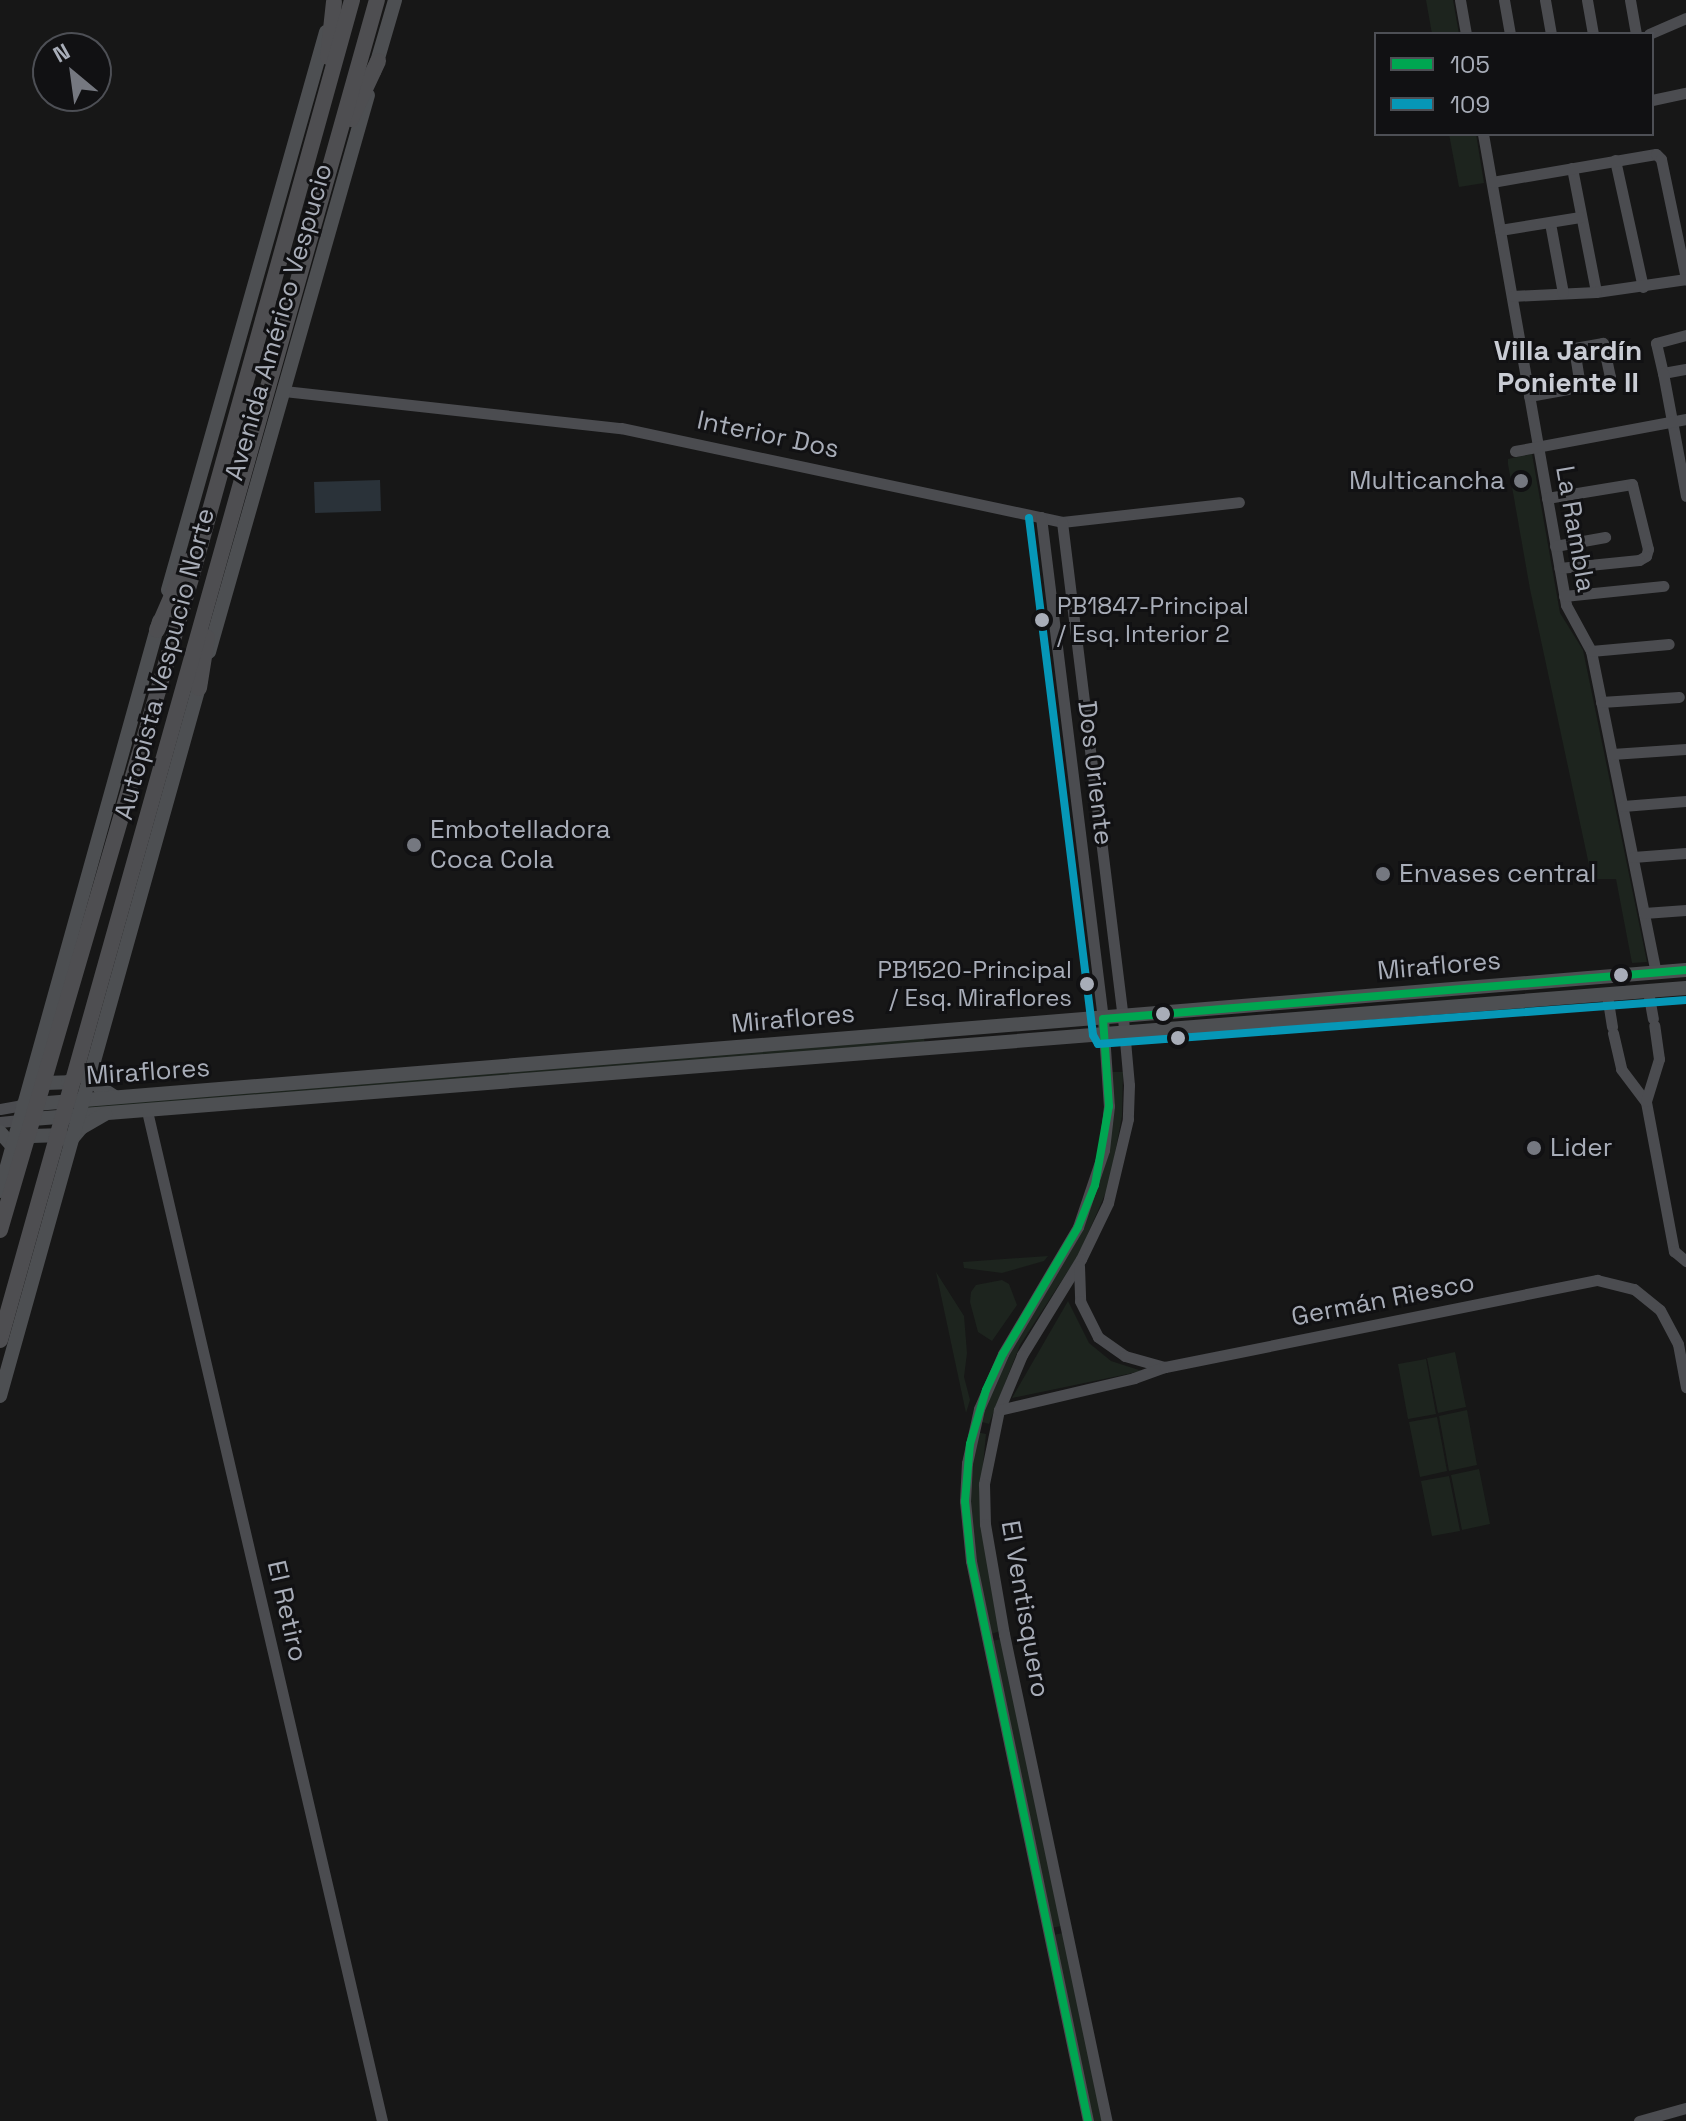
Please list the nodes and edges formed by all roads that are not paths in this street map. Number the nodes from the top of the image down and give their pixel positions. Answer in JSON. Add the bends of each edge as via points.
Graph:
{"nodes":[{"id":1,"x":352,"y":0,"type":"edge"},
{"id":2,"x":377,"y":0,"type":"edge"},
{"id":3,"x":395,"y":0,"type":"edge"},
{"id":4,"x":1460,"y":0,"type":"edge"},
{"id":5,"x":1504,"y":0,"type":"edge"},
{"id":6,"x":1545,"y":0,"type":"edge"},
{"id":7,"x":1587,"y":0,"type":"edge"},
{"id":8,"x":1630,"y":0,"type":"edge"},
{"id":9,"x":335,"y":1,"type":"edge"},
{"id":10,"x":1686,"y":18,"type":"edge"},
{"id":11,"x":1466,"y":32,"type":"edge"},
{"id":12,"x":1510,"y":32,"type":"edge"},
{"id":13,"x":1551,"y":32,"type":"edge"},
{"id":14,"x":1593,"y":32,"type":"edge"},
{"id":15,"x":1636,"y":32,"type":"edge"},
{"id":16,"x":1654,"y":32,"type":"edge"},
{"id":17,"x":378,"y":61,"type":"junction"},
{"id":18,"x":1686,"y":93,"type":"edge"},
{"id":19,"x":1654,"y":100,"type":"edge"},
{"id":20,"x":321,"y":114,"type":"junction"},
{"id":21,"x":1483,"y":136,"type":"edge"},
{"id":22,"x":1615,"y":160,"type":"junction"},
{"id":23,"x":1572,"y":168,"type":"junction"},
{"id":24,"x":328,"y":171,"type":"junction"},
{"id":25,"x":1492,"y":182,"type":"junction"},
{"id":26,"x":1580,"y":217,"type":"junction"},
{"id":27,"x":1550,"y":223,"type":"junction"},
{"id":28,"x":1500,"y":230,"type":"junction"},
{"id":29,"x":1686,"y":279,"type":"edge"},
{"id":30,"x":1643,"y":287,"type":"junction"},
{"id":31,"x":1596,"y":292,"type":"junction"},
{"id":32,"x":1563,"y":293,"type":"junction"},
{"id":33,"x":1512,"y":296,"type":"junction"},
{"id":34,"x":1686,"y":335,"type":"edge"},
{"id":35,"x":1686,"y":369,"type":"edge"},
{"id":36,"x":1663,"y":373,"type":"junction"},
{"id":37,"x":1580,"y":386,"type":"junction"},
{"id":38,"x":284,"y":391,"type":"junction"},
{"id":39,"x":1529,"y":396,"type":"junction"},
{"id":40,"x":1686,"y":419,"type":"edge"},
{"id":41,"x":1672,"y":422,"type":"junction"},
{"id":42,"x":1538,"y":447,"type":"junction"},
{"id":43,"x":1515,"y":451,"type":"dead end"},
{"id":44,"x":1683,"y":466,"type":"edge"},
{"id":45,"x":1686,"y":496,"type":"edge"},
{"id":46,"x":1547,"y":498,"type":"junction"},
{"id":47,"x":1239,"y":502,"type":"dead end"},
{"id":48,"x":1041,"y":517,"type":"junction"},
{"id":49,"x":1062,"y":522,"type":"junction"},
{"id":50,"x":206,"y":524,"type":"junction"},
{"id":51,"x":227,"y":526,"type":"junction"},
{"id":52,"x":1605,"y":537,"type":"dead end"},
{"id":53,"x":1555,"y":546,"type":"junction"},
{"id":54,"x":1559,"y":568,"type":"junction"},
{"id":55,"x":1663,"y":586,"type":"dead end"},
{"id":56,"x":1564,"y":596,"type":"junction"},
{"id":57,"x":157,"y":630,"type":"junction"},
{"id":58,"x":1669,"y":644,"type":"dead end"},
{"id":59,"x":1591,"y":651,"type":"junction"},
{"id":60,"x":199,"y":688,"type":"junction"},
{"id":61,"x":1679,"y":697,"type":"dead end"},
{"id":62,"x":1601,"y":702,"type":"junction"},
{"id":63,"x":1686,"y":749,"type":"edge"},
{"id":64,"x":1612,"y":754,"type":"junction"},
{"id":65,"x":1686,"y":801,"type":"edge"},
{"id":66,"x":1623,"y":806,"type":"junction"},
{"id":67,"x":1686,"y":853,"type":"edge"},
{"id":68,"x":1633,"y":857,"type":"junction"},
{"id":69,"x":1686,"y":910,"type":"edge"},
{"id":70,"x":1644,"y":913,"type":"junction"},
{"id":71,"x":1686,"y":970,"type":"edge"},
{"id":72,"x":1656,"y":973,"type":"junction"},
{"id":73,"x":1686,"y":988,"type":"edge"},
{"id":74,"x":1648,"y":991,"type":"junction"},
{"id":75,"x":1393,"y":994,"type":"junction"},
{"id":76,"x":1607,"y":995,"type":"junction"},
{"id":77,"x":1394,"y":1013,"type":"junction"},
{"id":78,"x":1124,"y":1025,"type":"junction"},
{"id":79,"x":1104,"y":1026,"type":"junction"},
{"id":80,"x":926,"y":1032,"type":"junction"},
{"id":81,"x":930,"y":1048,"type":"junction"},
{"id":82,"x":1128,"y":1063,"type":"junction"},
{"id":83,"x":1107,"y":1064,"type":"junction"},
{"id":84,"x":84,"y":1065,"type":"junction"},
{"id":85,"x":31,"y":1076,"type":"junction"},
{"id":86,"x":115,"y":1097,"type":"junction"},
{"id":87,"x":1646,"y":1102,"type":"junction"},
{"id":88,"x":80,"y":1107,"type":"junction"},
{"id":89,"x":0,"y":1109,"type":"edge"},
{"id":90,"x":147,"y":1111,"type":"junction"},
{"id":91,"x":108,"y":1112,"type":"junction"},
{"id":92,"x":22,"y":1113,"type":"junction"},
{"id":93,"x":0,"y":1122,"type":"edge"},
{"id":94,"x":0,"y":1132,"type":"edge"},
{"id":95,"x":71,"y":1140,"type":"junction"},
{"id":96,"x":17,"y":1152,"type":"junction"},
{"id":97,"x":0,"y":1191,"type":"edge"},
{"id":98,"x":0,"y":1230,"type":"edge"},
{"id":99,"x":1686,"y":1261,"type":"edge"},
{"id":100,"x":1079,"y":1263,"type":"junction"},
{"id":101,"x":0,"y":1340,"type":"edge"},
{"id":102,"x":1165,"y":1367,"type":"junction"},
{"id":103,"x":1686,"y":1387,"type":"edge"},
{"id":104,"x":0,"y":1396,"type":"edge"},
{"id":105,"x":999,"y":1410,"type":"junction"},
{"id":106,"x":1004,"y":1634,"type":"junction"},
{"id":107,"x":987,"y":1638,"type":"junction"},
{"id":108,"x":1065,"y":1930,"type":"junction"},
{"id":109,"x":1048,"y":1934,"type":"junction"},
{"id":110,"x":1686,"y":2108,"type":"edge"},
{"id":111,"x":1673,"y":2117,"type":"edge"},
{"id":112,"x":382,"y":2121,"type":"edge"},
{"id":113,"x":1088,"y":2121,"type":"edge"},
{"id":114,"x":1107,"y":2121,"type":"edge"},
{"id":115,"x":1639,"y":2121,"type":"edge"}],
"edges":[{"from":1,"to":20,"type":"highway","name":"Autopista Vespucio Norte"},
{"from":2,"to":24,"type":"highway","name":"Autopista Vespucio Norte"},
{"from":3,"to":17,"type":"main road","name":"Avenida Américo Vespucio"},
{"from":4,"to":11,"type":"street"},
{"from":5,"to":12,"type":"street"},
{"from":6,"to":13,"type":"street"},
{"from":7,"to":14,"type":"street"},
{"from":8,"to":15,"type":"street"},
{"from":9,"to":20,"type":"highway"},
{"from":9,"to":57,"type":"main road","name":"Avenida Américo Vespucio"},
{"from":10,"to":16,"type":"street"},
{"from":17,"to":24,"type":"highway"},
{"from":17,"to":38,"type":"main road","name":"Avenida Américo Vespucio"},
{"from":18,"to":19,"type":"street"},
{"from":20,"to":50,"type":"highway","name":"Autopista Vespucio Norte"},
{"from":21,"to":25,"type":"street","name":"La Rambla"},
{"from":22,"to":23,"type":"street"},
{"from":22,"to":29,"type":"street","via":[[1658,155]]},
{"from":22,"to":30,"type":"street"},
{"from":23,"to":25,"type":"street"},
{"from":23,"to":26,"type":"street"},
{"from":24,"to":51,"type":"highway","name":"Autopista Vespucio Norte"},
{"from":25,"to":28,"type":"street","name":"La Rambla"},
{"from":26,"to":27,"type":"street"},
{"from":26,"to":31,"type":"street"},
{"from":27,"to":28,"type":"street"},
{"from":27,"to":32,"type":"street"},
{"from":28,"to":33,"type":"street","name":"La Rambla"},
{"from":29,"to":30,"type":"street"},
{"from":30,"to":31,"type":"street"},
{"from":31,"to":32,"type":"street"},
{"from":32,"to":33,"type":"street"},
{"from":33,"to":39,"type":"street","name":"La Rambla"},
{"from":34,"to":36,"type":"street","via":[[1656,343]]},
{"from":35,"to":36,"type":"street"},
{"from":36,"to":41,"type":"street"},
{"from":37,"to":37,"type":"street","via":[[1573,351],[1576,346],[1603,343],[1610,380]]},
{"from":37,"to":39,"type":"street"},
{"from":38,"to":48,"type":"street","name":"Interior Dos","via":[[621,428]]},
{"from":38,"to":60,"type":"main road","name":"Avenida Américo Vespucio"},
{"from":39,"to":42,"type":"street","name":"La Rambla"},
{"from":40,"to":41,"type":"street"},
{"from":41,"to":42,"type":"street"},
{"from":41,"to":44,"type":"street"},
{"from":42,"to":43,"type":"street"},
{"from":42,"to":46,"type":"street","name":"La Rambla"},
{"from":44,"to":45,"type":"street"},
{"from":46,"to":53,"type":"street","name":"La Rambla"},
{"from":46,"to":54,"type":"street","via":[[1632,484],[1646,556]]},
{"from":47,"to":49,"type":"street","name":"Interior Dos"},
{"from":48,"to":49,"type":"street","name":"Interior Dos"},
{"from":48,"to":79,"type":"street","name":"Dos Oriente"},
{"from":49,"to":78,"type":"street","name":"Dos Oriente"},
{"from":50,"to":57,"type":"highway"},
{"from":50,"to":96,"type":"highway","name":"Autopista Vespucio Norte"},
{"from":51,"to":60,"type":"highway"},
{"from":51,"to":84,"type":"highway","name":"Autopista Vespucio Norte"},
{"from":52,"to":53,"type":"street"},
{"from":53,"to":54,"type":"street","name":"La Rambla"},
{"from":54,"to":56,"type":"street","name":"La Rambla"},
{"from":55,"to":56,"type":"street"},
{"from":56,"to":59,"type":"street","name":"La Rambla"},
{"from":57,"to":85,"type":"main road","name":"Avenida Américo Vespucio"},
{"from":58,"to":59,"type":"street"},
{"from":59,"to":62,"type":"street","name":"La Rambla"},
{"from":60,"to":84,"type":"main road","name":"Avenida Américo Vespucio"},
{"from":61,"to":62,"type":"street"},
{"from":62,"to":64,"type":"street","name":"La Rambla"},
{"from":63,"to":64,"type":"street"},
{"from":64,"to":66,"type":"street","name":"La Rambla"},
{"from":65,"to":66,"type":"street"},
{"from":66,"to":68,"type":"street","name":"La Rambla"},
{"from":67,"to":68,"type":"street"},
{"from":68,"to":70,"type":"street","name":"La Rambla"},
{"from":69,"to":70,"type":"street"},
{"from":70,"to":72,"type":"street","name":"La Rambla"},
{"from":71,"to":72,"type":"main road","name":"Miraflores"},
{"from":72,"to":75,"type":"main road","name":"Miraflores"},
{"from":73,"to":74,"type":"main road","name":"Miraflores"},
{"from":74,"to":76,"type":"main road","name":"Miraflores"},
{"from":74,"to":87,"type":"street","via":[[1659,1059]]},
{"from":75,"to":77,"type":"main road"},
{"from":75,"to":78,"type":"main road","name":"Miraflores"},
{"from":76,"to":77,"type":"main road","name":"Miraflores"},
{"from":76,"to":87,"type":"street","via":[[1621,1069]]},
{"from":77,"to":78,"type":"main road","name":"Miraflores"},
{"from":78,"to":79,"type":"main road","name":"Miraflores"},
{"from":78,"to":82,"type":"street","name":"El Ventisquero"},
{"from":79,"to":80,"type":"main road","name":"Miraflores"},
{"from":79,"to":81,"type":"main road","name":"Miraflores"},
{"from":79,"to":83,"type":"street","name":"El Ventisquero"},
{"from":80,"to":81,"type":"main road"},
{"from":80,"to":86,"type":"main road","name":"Miraflores"},
{"from":81,"to":90,"type":"main road","name":"Miraflores"},
{"from":82,"to":83,"type":"street"},
{"from":82,"to":100,"type":"street","name":"El Ventisquero","via":[[1128,1119],[1116,1177]]},
{"from":83,"to":107,"type":"street","name":"El Ventisquero","via":[[1109,1106],[1095,1185],[1078,1227],[994,1372],[970,1444],[965,1520]]},
{"from":84,"to":85,"type":"main road","via":[[68,1082],[45,1083]]},
{"from":84,"to":86,"type":"main road","via":[[99,1087]]},
{"from":84,"to":88,"type":"main road","name":"Avenida Américo Vespucio"},
{"from":84,"to":101,"type":"highway","name":"Autopista Vespucio Norte","via":[[53,1152]]},
{"from":85,"to":92,"type":"main road","name":"Avenida Américo Vespucio"},
{"from":86,"to":88,"type":"main road","name":"Miraflores"},
{"from":87,"to":99,"type":"street","via":[[1674,1251]]},
{"from":88,"to":91,"type":"main road","name":"Miraflores"},
{"from":88,"to":92,"type":"main road","name":"Miraflores"},
{"from":88,"to":95,"type":"main road","name":"Avenida Américo Vespucio"},
{"from":89,"to":92,"type":"street","name":"Miraflores"},
{"from":90,"to":91,"type":"main road","name":"Miraflores"},
{"from":90,"to":112,"type":"street","name":"El Retiro"},
{"from":91,"to":95,"type":"main road"},
{"from":92,"to":93,"type":"street","name":"Miraflores"},
{"from":92,"to":96,"type":"main road","name":"Avenida Américo Vespucio"},
{"from":94,"to":96,"type":"main road"},
{"from":95,"to":96,"type":"main road","via":[[32,1136]]},
{"from":95,"to":104,"type":"main road","name":"Avenida Américo Vespucio"},
{"from":96,"to":97,"type":"main road","name":"Avenida Américo Vespucio"},
{"from":96,"to":98,"type":"highway","name":"Autopista Vespucio Norte"},
{"from":100,"to":102,"type":"street","name":"Germán Riesco","via":[[1080,1301],[1098,1337],[1125,1356]]},
{"from":100,"to":105,"type":"street","name":"El Ventisquero","via":[[1022,1355]]},
{"from":102,"to":103,"type":"street","name":"Germán Riesco","via":[[1577,1282],[1610,1281],[1642,1293],[1660,1310],[1678,1344]]},
{"from":102,"to":105,"type":"street","name":"Germán Riesco"},
{"from":105,"to":106,"type":"street","name":"El Ventisquero","via":[[984,1484],[985,1524]]},
{"from":106,"to":107,"type":"street"},
{"from":106,"to":108,"type":"street","name":"El Ventisquero"},
{"from":107,"to":109,"type":"street","name":"El Ventisquero"},
{"from":108,"to":109,"type":"street"},
{"from":108,"to":114,"type":"street","name":"El Ventisquero"},
{"from":109,"to":113,"type":"street","name":"El Ventisquero"},
{"from":110,"to":111,"type":"street"},
{"from":111,"to":115,"type":"street"}]}
